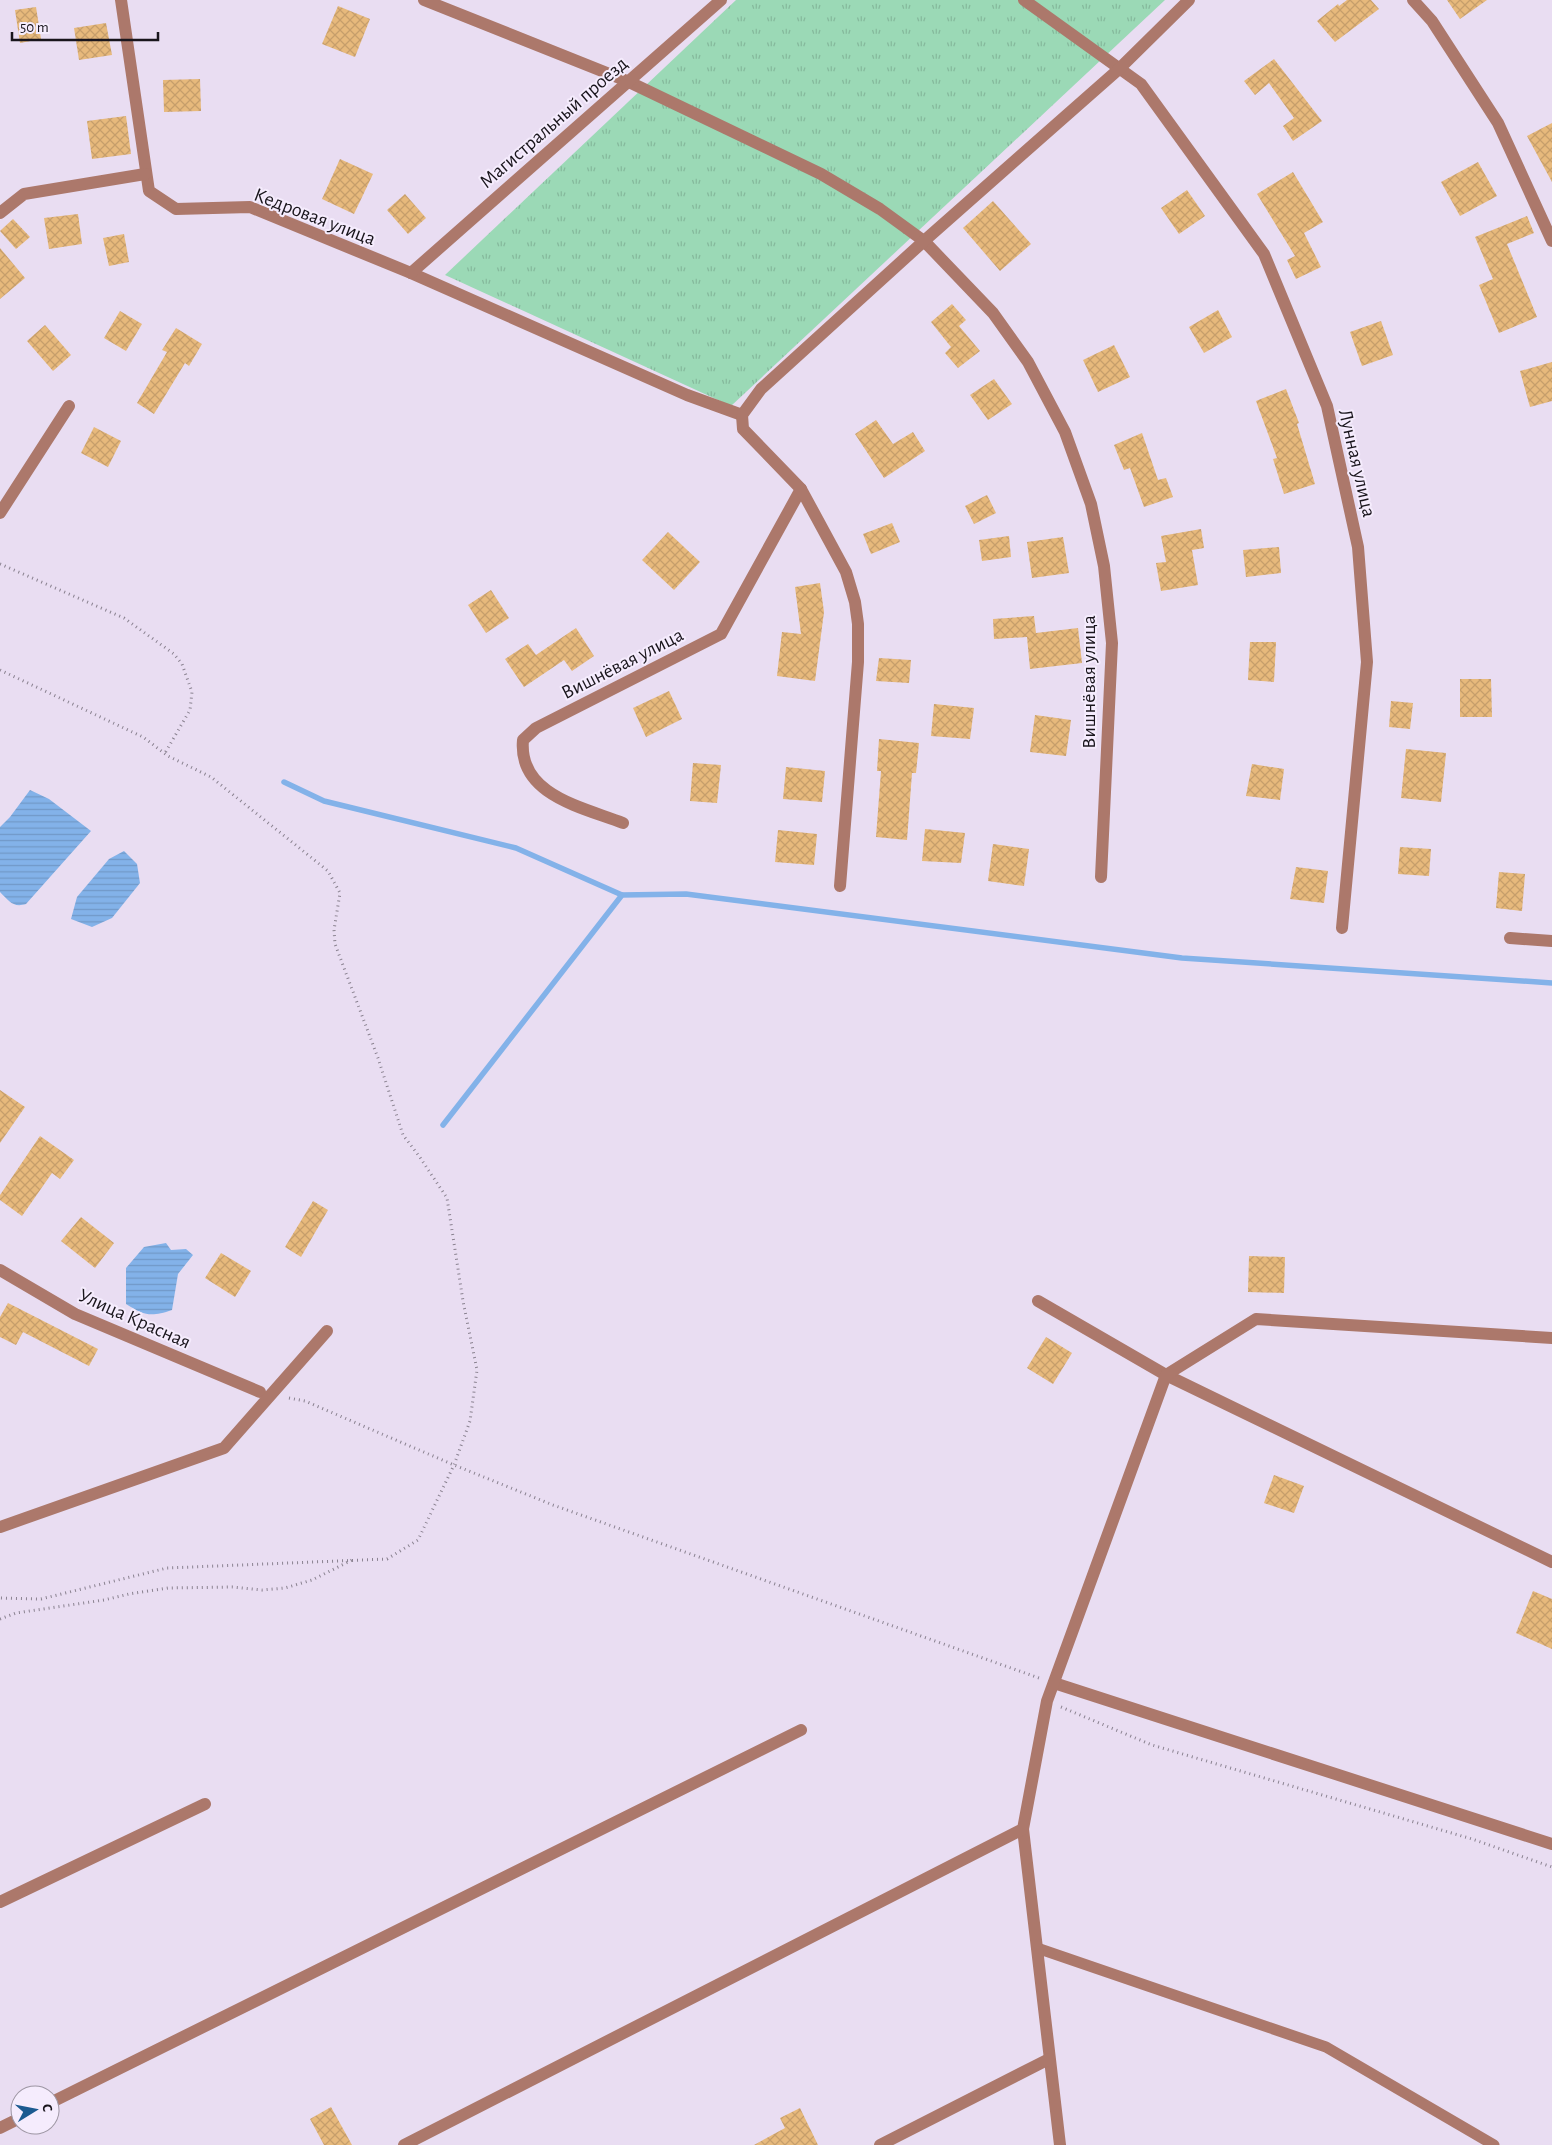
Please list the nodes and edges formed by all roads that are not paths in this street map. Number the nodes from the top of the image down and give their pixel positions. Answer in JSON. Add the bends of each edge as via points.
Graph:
{"nodes":[{"id":1,"x":121,"y":0,"type":"edge"},
{"id":2,"x":424,"y":0,"type":"edge"},
{"id":3,"x":721,"y":0,"type":"edge"},
{"id":4,"x":1024,"y":0,"type":"edge"},
{"id":5,"x":1188,"y":0,"type":"edge"},
{"id":6,"x":1413,"y":0,"type":"edge"},
{"id":7,"x":1119,"y":69,"type":"junction"},
{"id":8,"x":627,"y":81,"type":"junction"},
{"id":9,"x":145,"y":174,"type":"junction"},
{"id":10,"x":0,"y":213,"type":"edge"},
{"id":11,"x":924,"y":241,"type":"junction"},
{"id":12,"x":1552,"y":241,"type":"edge"},
{"id":13,"x":411,"y":273,"type":"junction"},
{"id":14,"x":69,"y":406,"type":"dead end"},
{"id":15,"x":742,"y":415,"type":"junction"},
{"id":16,"x":801,"y":489,"type":"junction"},
{"id":17,"x":0,"y":513,"type":"edge"},
{"id":18,"x":623,"y":823,"type":"dead end"},
{"id":19,"x":1101,"y":877,"type":"dead end"},
{"id":20,"x":840,"y":886,"type":"dead end"},
{"id":21,"x":1342,"y":928,"type":"dead end"},
{"id":22,"x":1510,"y":938,"type":"dead end"},
{"id":23,"x":1552,"y":941,"type":"edge"},
{"id":24,"x":0,"y":1270,"type":"edge"},
{"id":25,"x":1038,"y":1301,"type":"dead end"},
{"id":26,"x":326,"y":1331,"type":"dead end"},
{"id":27,"x":1552,"y":1338,"type":"edge"},
{"id":28,"x":1166,"y":1375,"type":"junction"},
{"id":29,"x":266,"y":1393,"type":"junction"},
{"id":30,"x":0,"y":1527,"type":"edge"},
{"id":31,"x":1552,"y":1562,"type":"edge"},
{"id":32,"x":1054,"y":1683,"type":"junction"},
{"id":33,"x":801,"y":1730,"type":"dead end"},
{"id":34,"x":204,"y":1804,"type":"dead end"},
{"id":35,"x":1023,"y":1829,"type":"junction"},
{"id":36,"x":1552,"y":1844,"type":"edge"},
{"id":37,"x":0,"y":1902,"type":"edge"},
{"id":38,"x":1037,"y":1948,"type":"junction"},
{"id":39,"x":1049,"y":2059,"type":"junction"},
{"id":40,"x":60,"y":2098,"type":"edge"},
{"id":41,"x":404,"y":2145,"type":"edge"},
{"id":42,"x":880,"y":2145,"type":"edge"},
{"id":43,"x":1060,"y":2145,"type":"edge"},
{"id":44,"x":1494,"y":2145,"type":"edge"}],
"edges":[{"from":1,"to":9,"type":"street"},
{"from":2,"to":8,"type":"street"},
{"from":3,"to":8,"type":"street","name":"Магистральный проезд"},
{"from":4,"to":7,"type":"street","name":"Лунная улица"},
{"from":5,"to":7,"type":"street"},
{"from":6,"to":12,"type":"street","via":[[1432,21],[1498,123]]},
{"from":7,"to":11,"type":"street"},
{"from":7,"to":21,"type":"street","name":"Лунная улица","via":[[1142,84],[1264,254],[1326,406],[1358,547],[1367,662]]},
{"from":8,"to":11,"type":"street","name":"Вишнёвая улица","via":[[822,174],[880,208]]},
{"from":8,"to":13,"type":"street","name":"Магистральный проезд"},
{"from":9,"to":10,"type":"street","via":[[24,194]]},
{"from":9,"to":13,"type":"street","name":"Кедровая улица","via":[[149,191],[176,209],[250,207]]},
{"from":11,"to":15,"type":"street","via":[[761,389]]},
{"from":11,"to":19,"type":"street","name":"Вишнёвая улица","via":[[993,313],[1028,362],[1065,432],[1091,504],[1104,566],[1112,643]]},
{"from":13,"to":15,"type":"street","name":"Кедровая улица"},
{"from":14,"to":17,"type":"street"},
{"from":15,"to":16,"type":"street","via":[[743,429]]},
{"from":16,"to":18,"type":"street","name":"Вишнёвая улица","via":[[721,634],[536,728],[524,740],[522,755],[526,768],[540,787],[563,800]]},
{"from":16,"to":20,"type":"street","via":[[846,572],[858,624],[858,662]]},
{"from":22,"to":23,"type":"street"},
{"from":24,"to":29,"type":"street","name":"Улица Красная","via":[[75,1314]]},
{"from":25,"to":28,"type":"street"},
{"from":26,"to":29,"type":"street"},
{"from":27,"to":28,"type":"street","via":[[1256,1319]]},
{"from":28,"to":31,"type":"street"},
{"from":28,"to":32,"type":"street"},
{"from":29,"to":30,"type":"street","via":[[224,1448]]},
{"from":32,"to":35,"type":"street","via":[[1047,1701]]},
{"from":32,"to":36,"type":"street"},
{"from":33,"to":40,"type":"street"},
{"from":34,"to":37,"type":"street"},
{"from":35,"to":38,"type":"street"},
{"from":35,"to":41,"type":"street"},
{"from":38,"to":39,"type":"street"},
{"from":38,"to":44,"type":"lane","via":[[1326,2047]]},
{"from":39,"to":42,"type":"street"},
{"from":39,"to":43,"type":"street"}]}
